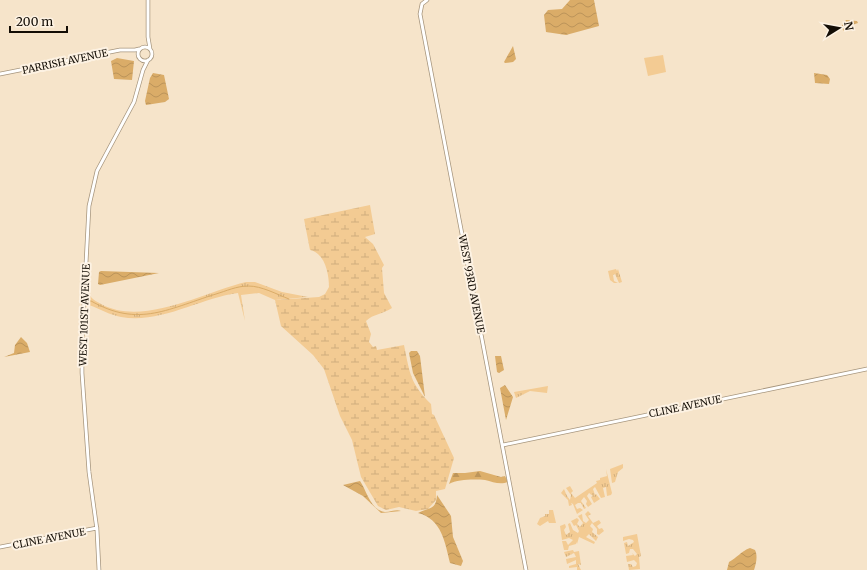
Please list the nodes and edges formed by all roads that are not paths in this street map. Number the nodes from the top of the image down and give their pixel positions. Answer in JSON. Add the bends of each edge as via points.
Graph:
{"nodes":[{"id":1,"x":148,"y":0,"type":"edge"},
{"id":2,"x":427,"y":0,"type":"edge"},
{"id":3,"x":148,"y":37,"type":"junction"},
{"id":4,"x":141,"y":48,"type":"junction"},
{"id":5,"x":150,"y":49,"type":"junction"},
{"id":6,"x":130,"y":50,"type":"junction"},
{"id":7,"x":139,"y":58,"type":"junction"},
{"id":8,"x":148,"y":60,"type":"junction"},
{"id":9,"x":142,"y":70,"type":"junction"},
{"id":10,"x":0,"y":74,"type":"edge"},
{"id":11,"x":867,"y":369,"type":"edge"},
{"id":12,"x":503,"y":445,"type":"junction"},
{"id":13,"x":97,"y":528,"type":"junction"},
{"id":14,"x":0,"y":547,"type":"edge"},
{"id":15,"x":99,"y":570,"type":"edge"},
{"id":16,"x":526,"y":570,"type":"edge"}],
"edges":[{"from":1,"to":3,"type":"street"},
{"from":2,"to":12,"type":"street","name":"WEST 93RD AVENUE","via":[[420,7],[421,21]]},
{"from":3,"to":4,"type":"street"},
{"from":3,"to":5,"type":"street"},
{"from":4,"to":5,"type":"street","name":"PARRISH AVENUE"},
{"from":4,"to":6,"type":"street","name":"PARRISH AVENUE"},
{"from":4,"to":7,"type":"street"},
{"from":5,"to":8,"type":"street","via":[[152,56]]},
{"from":6,"to":7,"type":"street"},
{"from":6,"to":10,"type":"street","name":"PARRISH AVENUE"},
{"from":7,"to":8,"type":"street"},
{"from":7,"to":9,"type":"street","name":"WEST 101ST AVENUE","via":[[143,64]]},
{"from":8,"to":9,"type":"street","name":"WEST 101ST AVENUE"},
{"from":9,"to":13,"type":"street","name":"WEST 101ST AVENUE","via":[[135,100],[96,173],[89,206],[82,373],[89,472]]},
{"from":11,"to":12,"type":"street","name":"CLINE AVENUE"},
{"from":12,"to":16,"type":"street","name":"WEST 93RD AVENUE"},
{"from":13,"to":14,"type":"street","name":"CLINE AVENUE"},
{"from":13,"to":15,"type":"street","name":"WEST 101ST AVENUE"}]}
